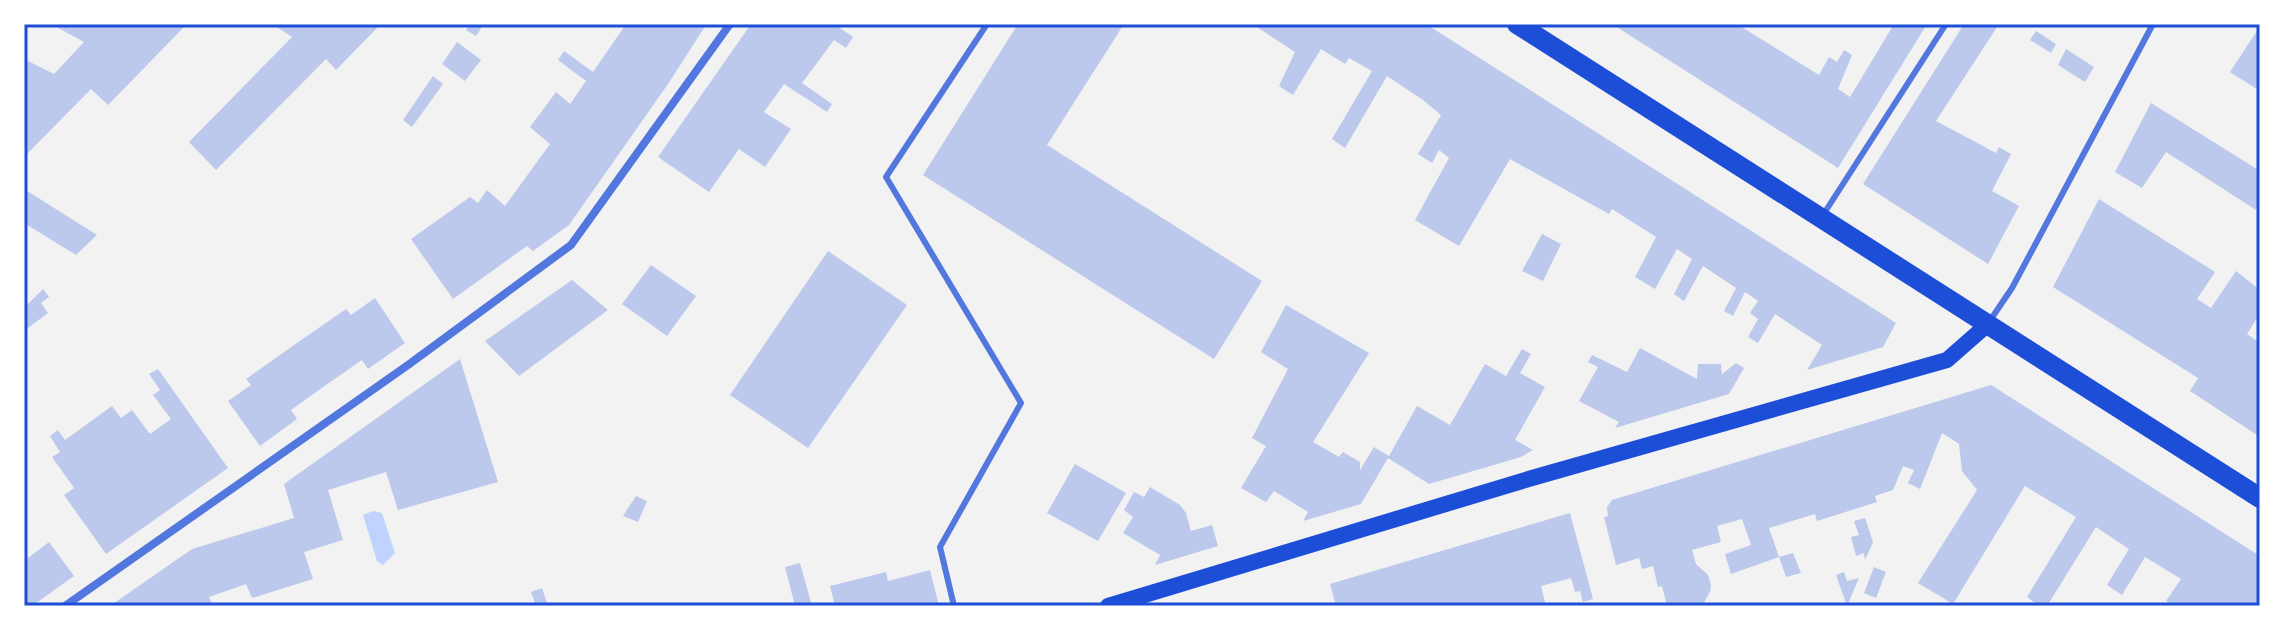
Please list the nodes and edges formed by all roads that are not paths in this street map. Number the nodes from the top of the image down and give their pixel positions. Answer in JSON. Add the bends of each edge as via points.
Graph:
{"nodes":[{"id":1,"x":730,"y":24,"type":"edge"},
{"id":2,"x":987,"y":24,"type":"edge"},
{"id":3,"x":1517,"y":24,"type":"edge"},
{"id":4,"x":1946,"y":24,"type":"edge"},
{"id":5,"x":2153,"y":24,"type":"edge"},
{"id":6,"x":1821,"y":218,"type":"junction"},
{"id":7,"x":1988,"y":324,"type":"junction"},
{"id":8,"x":2260,"y":498,"type":"edge"},
{"id":9,"x":65,"y":606,"type":"edge"},
{"id":10,"x":954,"y":606,"type":"edge"},
{"id":11,"x":1108,"y":606,"type":"edge"}],
"edges":[{"from":1,"to":9,"type":"street","via":[[571,245]]},
{"from":2,"to":10,"type":"lane","via":[[886,177],[1021,403],[940,547]]},
{"from":3,"to":6,"type":"main road"},
{"from":4,"to":6,"type":"lane"},
{"from":5,"to":7,"type":"lane"},
{"from":6,"to":7,"type":"main road"},
{"from":7,"to":8,"type":"main road"},
{"from":7,"to":11,"type":"main road","via":[[1947,360]]}]}
